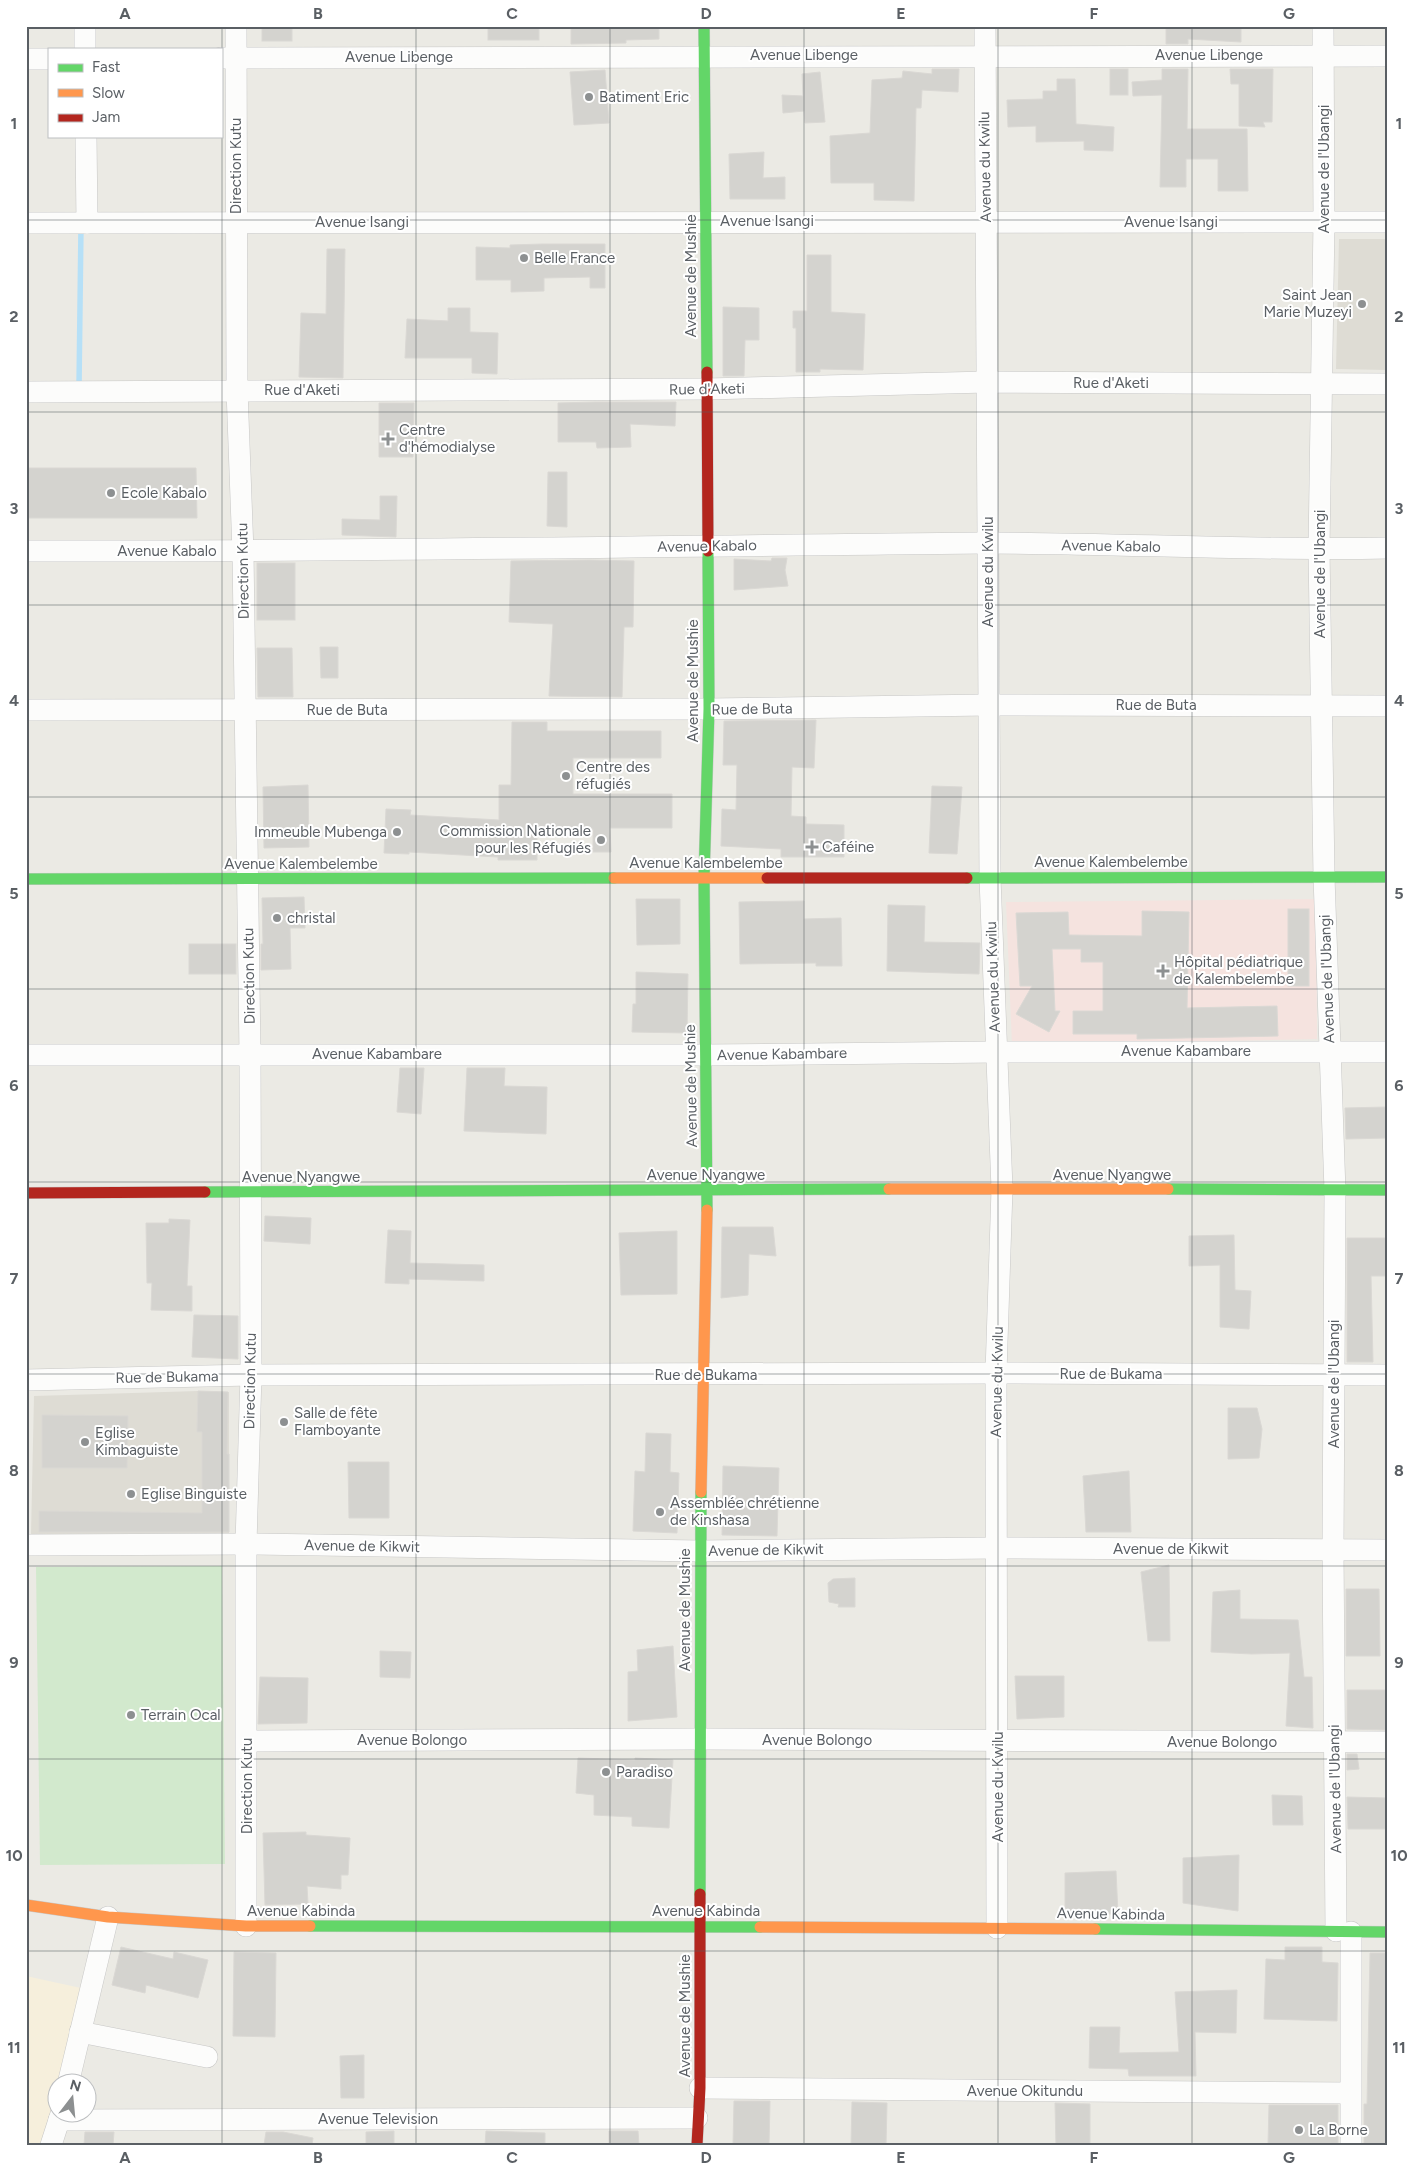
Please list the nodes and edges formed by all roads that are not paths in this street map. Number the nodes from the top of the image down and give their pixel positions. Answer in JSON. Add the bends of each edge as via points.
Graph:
{"nodes":[{"id":1,"x":85,"y":26,"type":"edge"},
{"id":2,"x":236,"y":26,"type":"edge"},
{"id":3,"x":704,"y":26,"type":"edge"},
{"id":4,"x":985,"y":26,"type":"edge"},
{"id":5,"x":1323,"y":26,"type":"edge"},
{"id":6,"x":85,"y":48,"type":"edge"},
{"id":7,"x":984,"y":55,"type":"junction"},
{"id":8,"x":1323,"y":55,"type":"junction"},
{"id":9,"x":705,"y":56,"type":"junction"},
{"id":10,"x":1387,"y":56,"type":"edge"},
{"id":11,"x":229,"y":58,"type":"edge"},
{"id":12,"x":26,"y":59,"type":"edge"},
{"id":13,"x":48,"y":59,"type":"edge"},
{"id":14,"x":86,"y":138,"type":"edge"},
{"id":15,"x":706,"y":221,"type":"junction"},
{"id":16,"x":87,"y":222,"type":"junction"},
{"id":17,"x":235,"y":222,"type":"junction"},
{"id":18,"x":1324,"y":222,"type":"junction"},
{"id":19,"x":1387,"y":222,"type":"edge"},
{"id":20,"x":26,"y":223,"type":"edge"},
{"id":21,"x":986,"y":223,"type":"junction"},
{"id":22,"x":987,"y":382,"type":"junction"},
{"id":23,"x":1323,"y":384,"type":"junction"},
{"id":24,"x":1387,"y":384,"type":"edge"},
{"id":25,"x":707,"y":389,"type":"junction"},
{"id":26,"x":237,"y":390,"type":"junction"},
{"id":27,"x":26,"y":392,"type":"edge"},
{"id":28,"x":988,"y":543,"type":"junction"},
{"id":29,"x":709,"y":546,"type":"junction"},
{"id":30,"x":1387,"y":548,"type":"edge"},
{"id":31,"x":1319,"y":549,"type":"junction"},
{"id":32,"x":26,"y":551,"type":"edge"},
{"id":33,"x":243,"y":552,"type":"junction"},
{"id":34,"x":988,"y":705,"type":"junction"},
{"id":35,"x":1321,"y":706,"type":"junction"},
{"id":36,"x":1387,"y":706,"type":"edge"},
{"id":37,"x":709,"y":709,"type":"junction"},
{"id":38,"x":26,"y":710,"type":"edge"},
{"id":39,"x":246,"y":710,"type":"junction"},
{"id":40,"x":1324,"y":877,"type":"junction"},
{"id":41,"x":1387,"y":877,"type":"edge"},
{"id":42,"x":704,"y":878,"type":"junction"},
{"id":43,"x":990,"y":878,"type":"junction"},
{"id":44,"x":26,"y":879,"type":"edge"},
{"id":45,"x":247,"y":879,"type":"junction"},
{"id":46,"x":1329,"y":1051,"type":"junction"},
{"id":47,"x":996,"y":1052,"type":"junction"},
{"id":48,"x":1387,"y":1052,"type":"edge"},
{"id":49,"x":250,"y":1054,"type":"junction"},
{"id":50,"x":26,"y":1055,"type":"edge"},
{"id":51,"x":706,"y":1055,"type":"junction"},
{"id":52,"x":1002,"y":1189,"type":"junction"},
{"id":53,"x":707,"y":1190,"type":"junction"},
{"id":54,"x":1387,"y":1190,"type":"edge"},
{"id":55,"x":1335,"y":1191,"type":"junction"},
{"id":56,"x":26,"y":1193,"type":"edge"},
{"id":57,"x":250,"y":1193,"type":"junction"},
{"id":58,"x":996,"y":1373,"type":"junction"},
{"id":59,"x":251,"y":1375,"type":"junction"},
{"id":60,"x":704,"y":1375,"type":"junction"},
{"id":61,"x":1335,"y":1375,"type":"junction"},
{"id":62,"x":1387,"y":1375,"type":"edge"},
{"id":63,"x":26,"y":1380,"type":"edge"},
{"id":64,"x":246,"y":1544,"type":"junction"},
{"id":65,"x":26,"y":1545,"type":"edge"},
{"id":66,"x":996,"y":1548,"type":"junction"},
{"id":67,"x":1333,"y":1550,"type":"junction"},
{"id":68,"x":1387,"y":1550,"type":"edge"},
{"id":69,"x":700,"y":1551,"type":"junction"},
{"id":70,"x":699,"y":1739,"type":"junction"},
{"id":71,"x":247,"y":1741,"type":"junction"},
{"id":72,"x":998,"y":1742,"type":"junction"},
{"id":73,"x":1334,"y":1742,"type":"junction"},
{"id":74,"x":1387,"y":1742,"type":"edge"},
{"id":75,"x":26,"y":1905,"type":"edge"},
{"id":76,"x":108,"y":1917,"type":"junction"},
{"id":77,"x":246,"y":1926,"type":"junction"},
{"id":78,"x":699,"y":1926,"type":"junction"},
{"id":79,"x":998,"y":1928,"type":"junction"},
{"id":80,"x":1344,"y":1932,"type":"junction"},
{"id":81,"x":1387,"y":1932,"type":"edge"},
{"id":82,"x":80,"y":2032,"type":"junction"},
{"id":83,"x":207,"y":2057,"type":"dead end"},
{"id":84,"x":70,"y":2074,"type":"edge"},
{"id":85,"x":700,"y":2088,"type":"junction"},
{"id":86,"x":1350,"y":2093,"type":"junction"},
{"id":87,"x":98,"y":2117,"type":"edge"},
{"id":88,"x":697,"y":2118,"type":"junction"},
{"id":89,"x":58,"y":2124,"type":"edge"},
{"id":90,"x":51,"y":2145,"type":"edge"},
{"id":91,"x":697,"y":2145,"type":"edge"},
{"id":92,"x":1351,"y":2145,"type":"edge"}],
"edges":[{"from":1,"to":6,"type":"street"},
{"from":2,"to":11,"type":"street","name":"Direction Kutu"},
{"from":3,"to":9,"type":"street","name":"Avenue de Mushie"},
{"from":4,"to":7,"type":"street","name":"Avenue du Kwilu"},
{"from":5,"to":8,"type":"street","name":"Avenue de l'Ubangi"},
{"from":7,"to":8,"type":"street","name":"Avenue Libenge"},
{"from":7,"to":9,"type":"street","name":"Avenue Libenge"},
{"from":7,"to":21,"type":"street","name":"Avenue du Kwilu"},
{"from":8,"to":10,"type":"street","name":"Avenue Libenge"},
{"from":8,"to":18,"type":"street","name":"Avenue de l'Ubangi"},
{"from":9,"to":11,"type":"street","name":"Avenue Libenge"},
{"from":9,"to":15,"type":"street","name":"Avenue de Mushie"},
{"from":11,"to":17,"type":"street","name":"Direction Kutu"},
{"from":12,"to":13,"type":"street"},
{"from":14,"to":16,"type":"street"},
{"from":15,"to":17,"type":"street","name":"Avenue Isangi"},
{"from":15,"to":21,"type":"street","name":"Avenue Isangi"},
{"from":15,"to":25,"type":"street","name":"Avenue de Mushie"},
{"from":16,"to":17,"type":"street","name":"Avenue Isangi"},
{"from":16,"to":20,"type":"street","name":"Avenue Isangi"},
{"from":17,"to":26,"type":"street","name":"Direction Kutu"},
{"from":18,"to":19,"type":"street","name":"Avenue Isangi"},
{"from":18,"to":21,"type":"street","name":"Avenue Isangi"},
{"from":18,"to":23,"type":"street","name":"Avenue de l'Ubangi"},
{"from":21,"to":22,"type":"street","name":"Avenue du Kwilu"},
{"from":22,"to":23,"type":"street","name":"Rue d'Aketi"},
{"from":22,"to":25,"type":"street","name":"Rue d'Aketi"},
{"from":22,"to":28,"type":"street","name":"Avenue du Kwilu"},
{"from":23,"to":24,"type":"street","name":"Rue d'Aketi"},
{"from":23,"to":31,"type":"street","name":"Avenue de l'Ubangi"},
{"from":25,"to":26,"type":"street","name":"Rue d'Aketi"},
{"from":25,"to":29,"type":"street","name":"Avenue de Mushie"},
{"from":26,"to":27,"type":"street","name":"Rue d'Aketi"},
{"from":26,"to":33,"type":"street","name":"Direction Kutu"},
{"from":28,"to":29,"type":"street","name":"Avenue Kabalo"},
{"from":28,"to":31,"type":"street","name":"Avenue Kabalo"},
{"from":28,"to":34,"type":"street","name":"Avenue du Kwilu"},
{"from":29,"to":33,"type":"street","name":"Avenue Kabalo"},
{"from":29,"to":37,"type":"street","name":"Avenue de Mushie"},
{"from":30,"to":31,"type":"street","name":"Avenue Kabalo"},
{"from":31,"to":35,"type":"street","name":"Avenue de l'Ubangi"},
{"from":32,"to":33,"type":"street","name":"Avenue Kabalo"},
{"from":33,"to":39,"type":"street","name":"Direction Kutu"},
{"from":34,"to":35,"type":"street","name":"Rue de Buta"},
{"from":34,"to":37,"type":"street","name":"Rue de Buta"},
{"from":34,"to":43,"type":"street","name":"Avenue du Kwilu"},
{"from":35,"to":36,"type":"street","name":"Rue de Buta"},
{"from":35,"to":40,"type":"street","name":"Avenue de l'Ubangi"},
{"from":37,"to":39,"type":"street","name":"Rue de Buta"},
{"from":37,"to":42,"type":"street","name":"Avenue de Mushie"},
{"from":38,"to":39,"type":"street","name":"Rue de Buta"},
{"from":39,"to":45,"type":"street","name":"Direction Kutu"},
{"from":40,"to":41,"type":"street","name":"Avenue Kalembelembe"},
{"from":40,"to":43,"type":"street","name":"Avenue Kalembelembe"},
{"from":40,"to":46,"type":"street","name":"Avenue de l'Ubangi"},
{"from":42,"to":43,"type":"street","name":"Avenue Kalembelembe"},
{"from":42,"to":45,"type":"street","name":"Avenue Kalembelembe"},
{"from":42,"to":51,"type":"street","name":"Avenue de Mushie"},
{"from":43,"to":47,"type":"street","name":"Avenue du Kwilu"},
{"from":44,"to":45,"type":"street","name":"Avenue Kalembelembe"},
{"from":45,"to":49,"type":"street","name":"Direction Kutu"},
{"from":46,"to":47,"type":"street","name":"Avenue Kabambare"},
{"from":46,"to":48,"type":"street","name":"Avenue Kabambare"},
{"from":46,"to":55,"type":"street","name":"Avenue de l'Ubangi"},
{"from":47,"to":51,"type":"street","name":"Avenue Kabambare"},
{"from":47,"to":52,"type":"street","name":"Avenue du Kwilu"},
{"from":49,"to":50,"type":"street","name":"Avenue Kabambare"},
{"from":49,"to":51,"type":"street","name":"Avenue Kabambare"},
{"from":49,"to":57,"type":"street","name":"Direction Kutu"},
{"from":51,"to":53,"type":"street","name":"Avenue de Mushie"},
{"from":52,"to":53,"type":"street","name":"Avenue Nyangwe"},
{"from":52,"to":55,"type":"street","name":"Avenue Nyangwe"},
{"from":52,"to":58,"type":"street","name":"Avenue du Kwilu"},
{"from":53,"to":57,"type":"street","name":"Avenue Nyangwe"},
{"from":53,"to":60,"type":"street","name":"Avenue de Mushie"},
{"from":54,"to":55,"type":"street","name":"Avenue Nyangwe"},
{"from":55,"to":61,"type":"street","name":"Avenue de l'Ubangi"},
{"from":56,"to":57,"type":"street","name":"Avenue Nyangwe"},
{"from":57,"to":59,"type":"street","name":"Direction Kutu"},
{"from":58,"to":60,"type":"street","name":"Rue de Bukama"},
{"from":58,"to":61,"type":"street","name":"Rue de Bukama"},
{"from":58,"to":66,"type":"street","name":"Avenue du Kwilu"},
{"from":59,"to":60,"type":"street","name":"Rue de Bukama"},
{"from":59,"to":63,"type":"street","name":"Rue de Bukama"},
{"from":59,"to":64,"type":"street","name":"Direction Kutu"},
{"from":60,"to":69,"type":"street","name":"Avenue de Mushie"},
{"from":61,"to":62,"type":"street","name":"Rue de Bukama"},
{"from":61,"to":67,"type":"street","name":"Avenue de l'Ubangi"},
{"from":64,"to":65,"type":"street","name":"Avenue de Kikwit"},
{"from":64,"to":69,"type":"street","name":"Avenue de Kikwit"},
{"from":64,"to":71,"type":"street","name":"Direction Kutu"},
{"from":66,"to":67,"type":"street","name":"Avenue de Kikwit"},
{"from":66,"to":69,"type":"street","name":"Avenue de Kikwit"},
{"from":66,"to":72,"type":"street","name":"Avenue du Kwilu"},
{"from":67,"to":68,"type":"street","name":"Avenue de Kikwit"},
{"from":67,"to":73,"type":"street","name":"Avenue de l'Ubangi"},
{"from":69,"to":70,"type":"street","name":"Avenue de Mushie"},
{"from":70,"to":71,"type":"street","name":"Avenue Bolongo"},
{"from":70,"to":72,"type":"street","name":"Avenue Bolongo"},
{"from":70,"to":78,"type":"street","name":"Avenue de Mushie"},
{"from":71,"to":77,"type":"street","name":"Direction Kutu"},
{"from":72,"to":73,"type":"street","name":"Avenue Bolongo"},
{"from":72,"to":79,"type":"street","name":"Avenue du Kwilu"},
{"from":73,"to":74,"type":"street","name":"Avenue Bolongo"},
{"from":73,"to":80,"type":"street","name":"Avenue de l'Ubangi"},
{"from":75,"to":76,"type":"street","name":"Avenue Kabinda"},
{"from":76,"to":77,"type":"street","name":"Avenue Kabinda"},
{"from":76,"to":82,"type":"street"},
{"from":77,"to":78,"type":"street","name":"Avenue Kabinda"},
{"from":78,"to":79,"type":"street","name":"Avenue Kabinda"},
{"from":78,"to":85,"type":"street","name":"Avenue de Mushie"},
{"from":79,"to":80,"type":"street","name":"Avenue Kabinda"},
{"from":80,"to":81,"type":"street","name":"Avenue Kabinda"},
{"from":80,"to":86,"type":"street","name":"Avenue de l'Ubangi"},
{"from":82,"to":83,"type":"street"},
{"from":82,"to":84,"type":"street"},
{"from":85,"to":86,"type":"street","name":"Avenue Okitundu"},
{"from":85,"to":88,"type":"street","name":"Avenue de Mushie"},
{"from":86,"to":92,"type":"street","name":"Avenue de l'Ubangi"},
{"from":87,"to":88,"type":"street","name":"Avenue Television"},
{"from":88,"to":91,"type":"street","name":"Avenue de Mushie"},
{"from":89,"to":90,"type":"street"}]}
